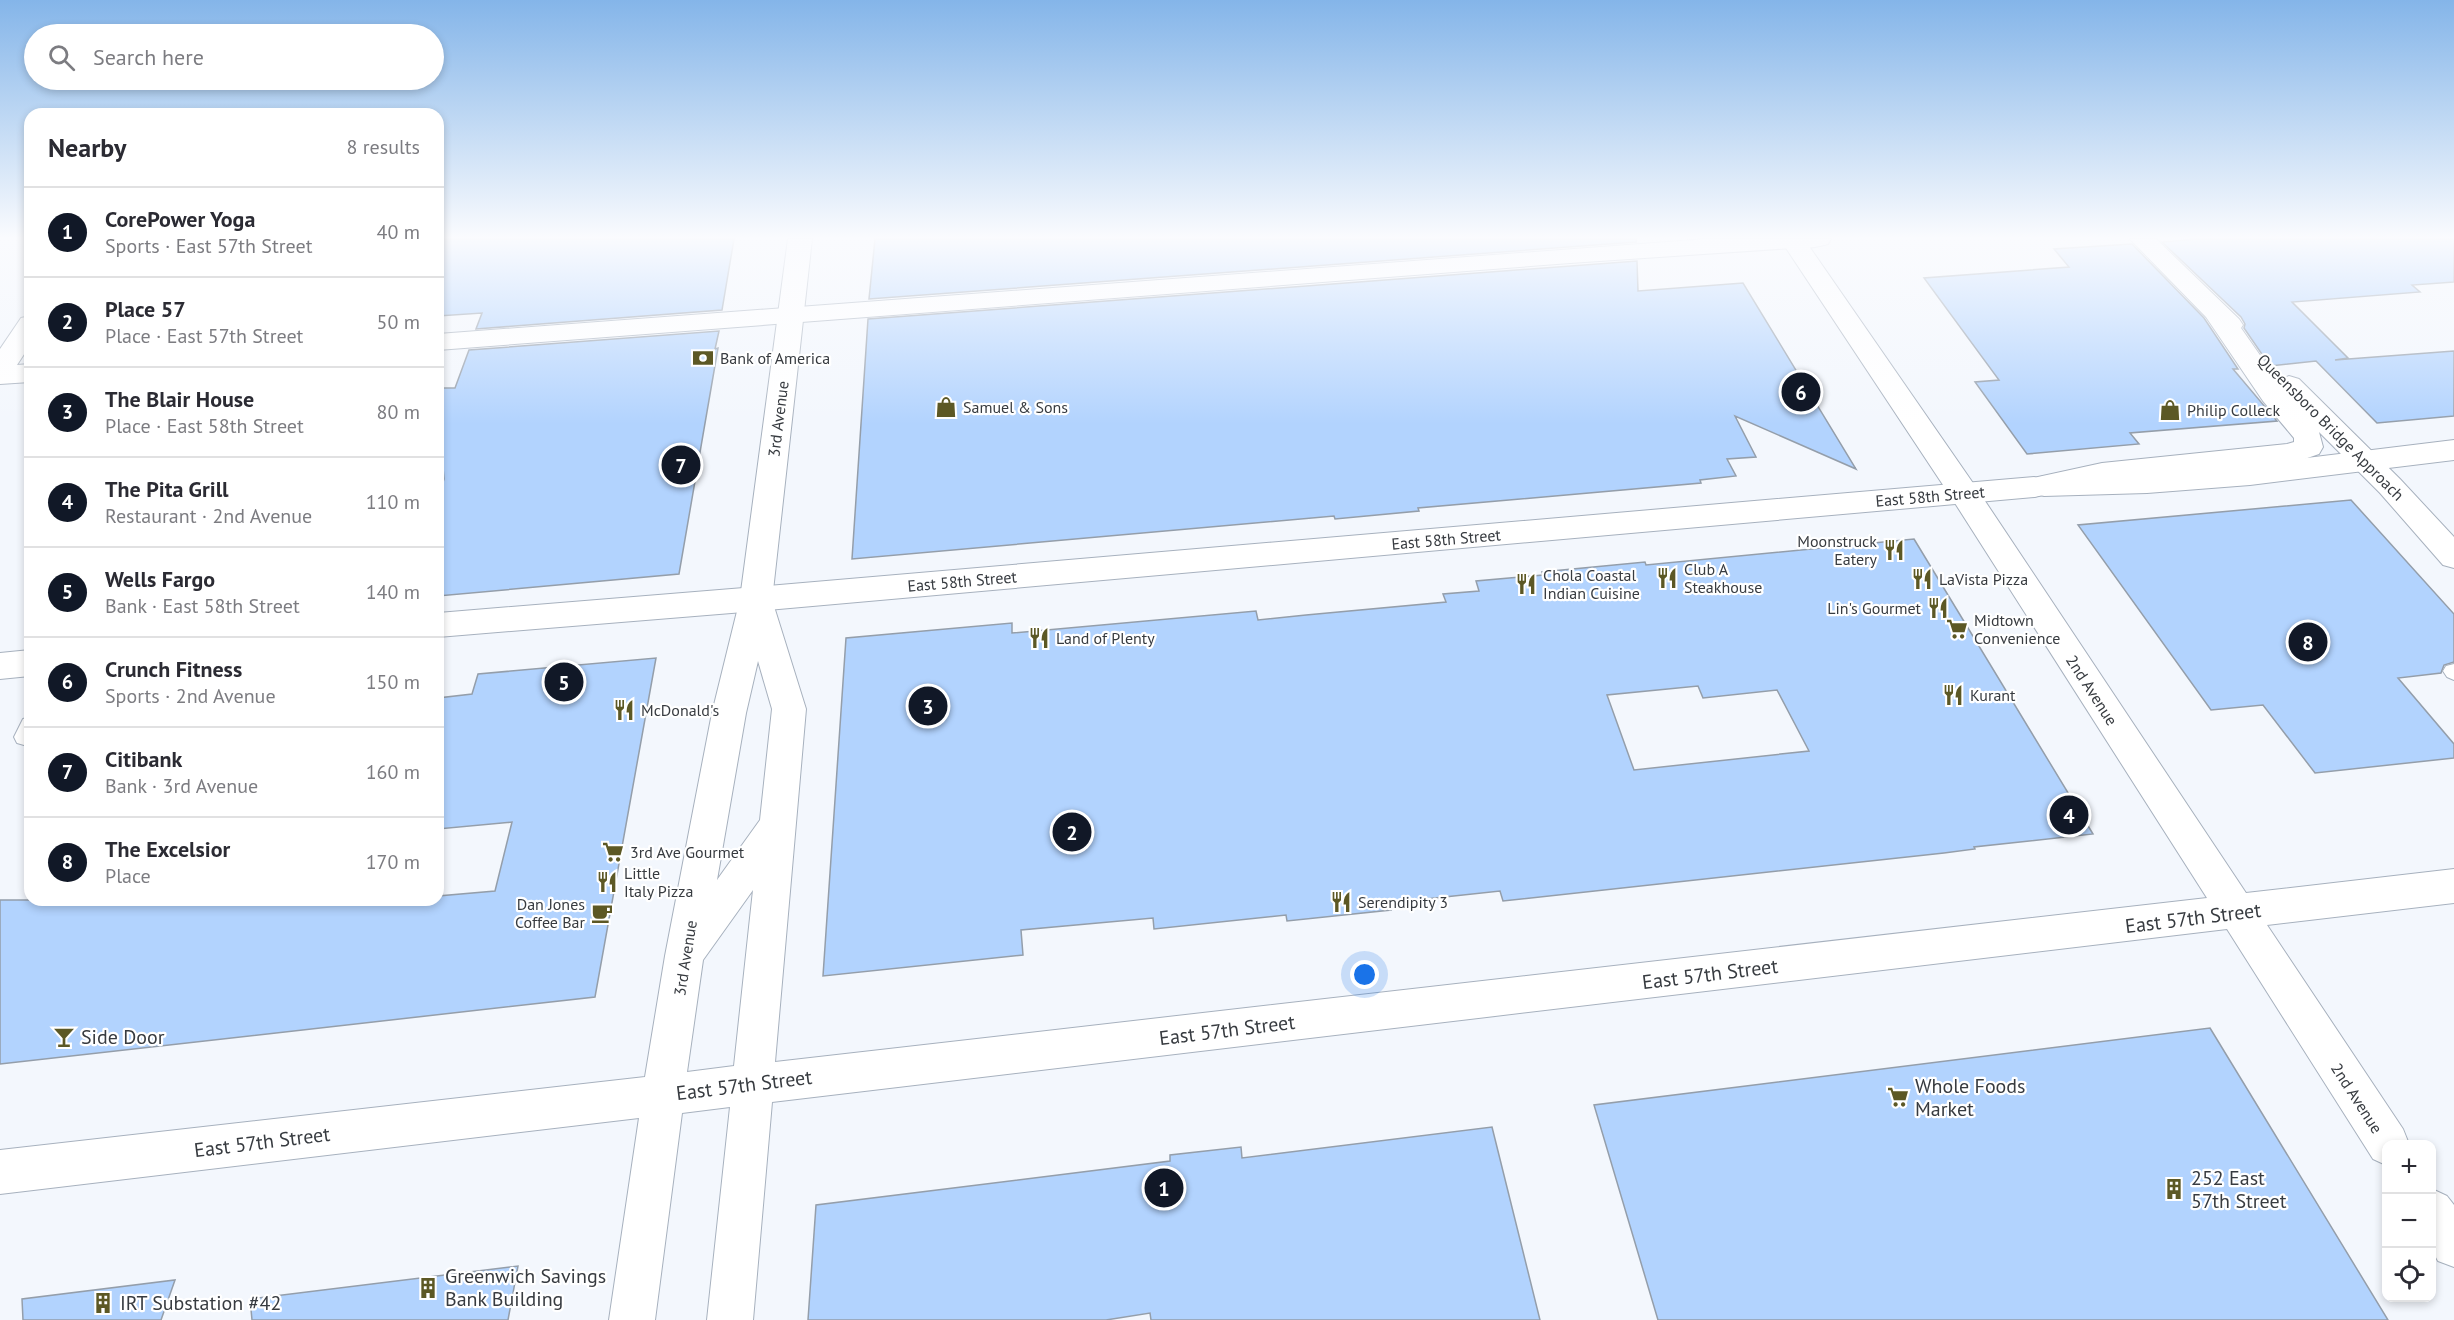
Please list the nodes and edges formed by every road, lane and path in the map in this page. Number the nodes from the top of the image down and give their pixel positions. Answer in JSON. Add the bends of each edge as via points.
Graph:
{"nodes":[{"id":1,"x":792,"y":301,"type":"edge"},
{"id":2,"x":977,"y":301,"type":"edge"},
{"id":3,"x":1834,"y":301,"type":"edge"},
{"id":4,"x":2205,"y":301,"type":"edge"},
{"id":5,"x":2215,"y":310,"type":"junction"},
{"id":6,"x":790,"y":315,"type":"junction"},
{"id":7,"x":24,"y":333,"type":"edge"},
{"id":8,"x":444,"y":342,"type":"edge"},
{"id":9,"x":0,"y":370,"type":"edge"},
{"id":10,"x":24,"y":373,"type":"edge"},
{"id":11,"x":0,"y":375,"type":"edge"},
{"id":12,"x":2454,"y":450,"type":"edge"},
{"id":13,"x":2365,"y":461,"type":"junction"},
{"id":14,"x":2034,"y":487,"type":"junction"},
{"id":15,"x":1964,"y":493,"type":"junction"},
{"id":16,"x":2454,"y":557,"type":"edge"},
{"id":17,"x":756,"y":598,"type":"junction"},
{"id":18,"x":444,"y":624,"type":"edge"},
{"id":19,"x":24,"y":664,"type":"edge"},
{"id":20,"x":0,"y":666,"type":"edge"},
{"id":21,"x":779,"y":822,"type":"junction"},
{"id":22,"x":2454,"y":886,"type":"edge"},
{"id":23,"x":2235,"y":913,"type":"junction"},
{"id":24,"x":684,"y":956,"type":"junction"},
{"id":25,"x":754,"y":1084,"type":"junction"},
{"id":26,"x":663,"y":1095,"type":"junction"},
{"id":27,"x":2385,"y":1140,"type":"edge"},
{"id":28,"x":0,"y":1172,"type":"edge"},
{"id":29,"x":2436,"y":1217,"type":"edge"},
{"id":30,"x":2454,"y":1245,"type":"edge"},
{"id":31,"x":632,"y":1320,"type":"edge"},
{"id":32,"x":730,"y":1320,"type":"edge"}],
"edges":[{"from":1,"to":6,"type":"main road","name":"3rd Avenue"},
{"from":2,"to":6,"type":"main road"},
{"from":3,"to":15,"type":"main road","name":"2nd Avenue"},
{"from":4,"to":5,"type":"main road","name":"Queensboro Bridge Approach"},
{"from":5,"to":13,"type":"main road","name":"Queensboro Bridge Approach"},
{"from":5,"to":14,"type":"main road","via":[[2273,395],[2304,431],[2309,447],[2290,454],[2102,473]]},
{"from":6,"to":8,"type":"main road"},
{"from":6,"to":17,"type":"main road","name":"3rd Avenue"},
{"from":7,"to":9,"type":"main road"},
{"from":10,"to":11,"type":"main road"},
{"from":12,"to":13,"type":"main road","name":"East 58th Street"},
{"from":13,"to":14,"type":"main road","name":"East 58th Street","via":[[2113,485]]},
{"from":13,"to":16,"type":"main road","name":"Queensboro Bridge Approach"},
{"from":14,"to":15,"type":"main road","name":"East 58th Street"},
{"from":15,"to":17,"type":"main road","name":"East 58th Street"},
{"from":15,"to":23,"type":"main road","name":"2nd Avenue"},
{"from":17,"to":18,"type":"main road","name":"East 58th Street"},
{"from":17,"to":21,"type":"main road","name":"3rd Avenue","via":[[789,710]]},
{"from":17,"to":24,"type":"main road","name":"3rd Avenue","via":[[729,713]]},
{"from":19,"to":20,"type":"main road"},
{"from":21,"to":24,"type":"main road"},
{"from":21,"to":25,"type":"main road","name":"3rd Avenue"},
{"from":22,"to":23,"type":"main road","name":"East 57th Street"},
{"from":23,"to":25,"type":"main road","name":"East 57th Street"},
{"from":23,"to":27,"type":"main road","name":"2nd Avenue"},
{"from":24,"to":26,"type":"main road","name":"3rd Avenue"},
{"from":25,"to":26,"type":"main road","name":"East 57th Street"},
{"from":25,"to":32,"type":"main road","name":"3rd Avenue"},
{"from":26,"to":28,"type":"main road","name":"East 57th Street"},
{"from":26,"to":31,"type":"main road","name":"3rd Avenue"},
{"from":29,"to":30,"type":"main road"}]}
